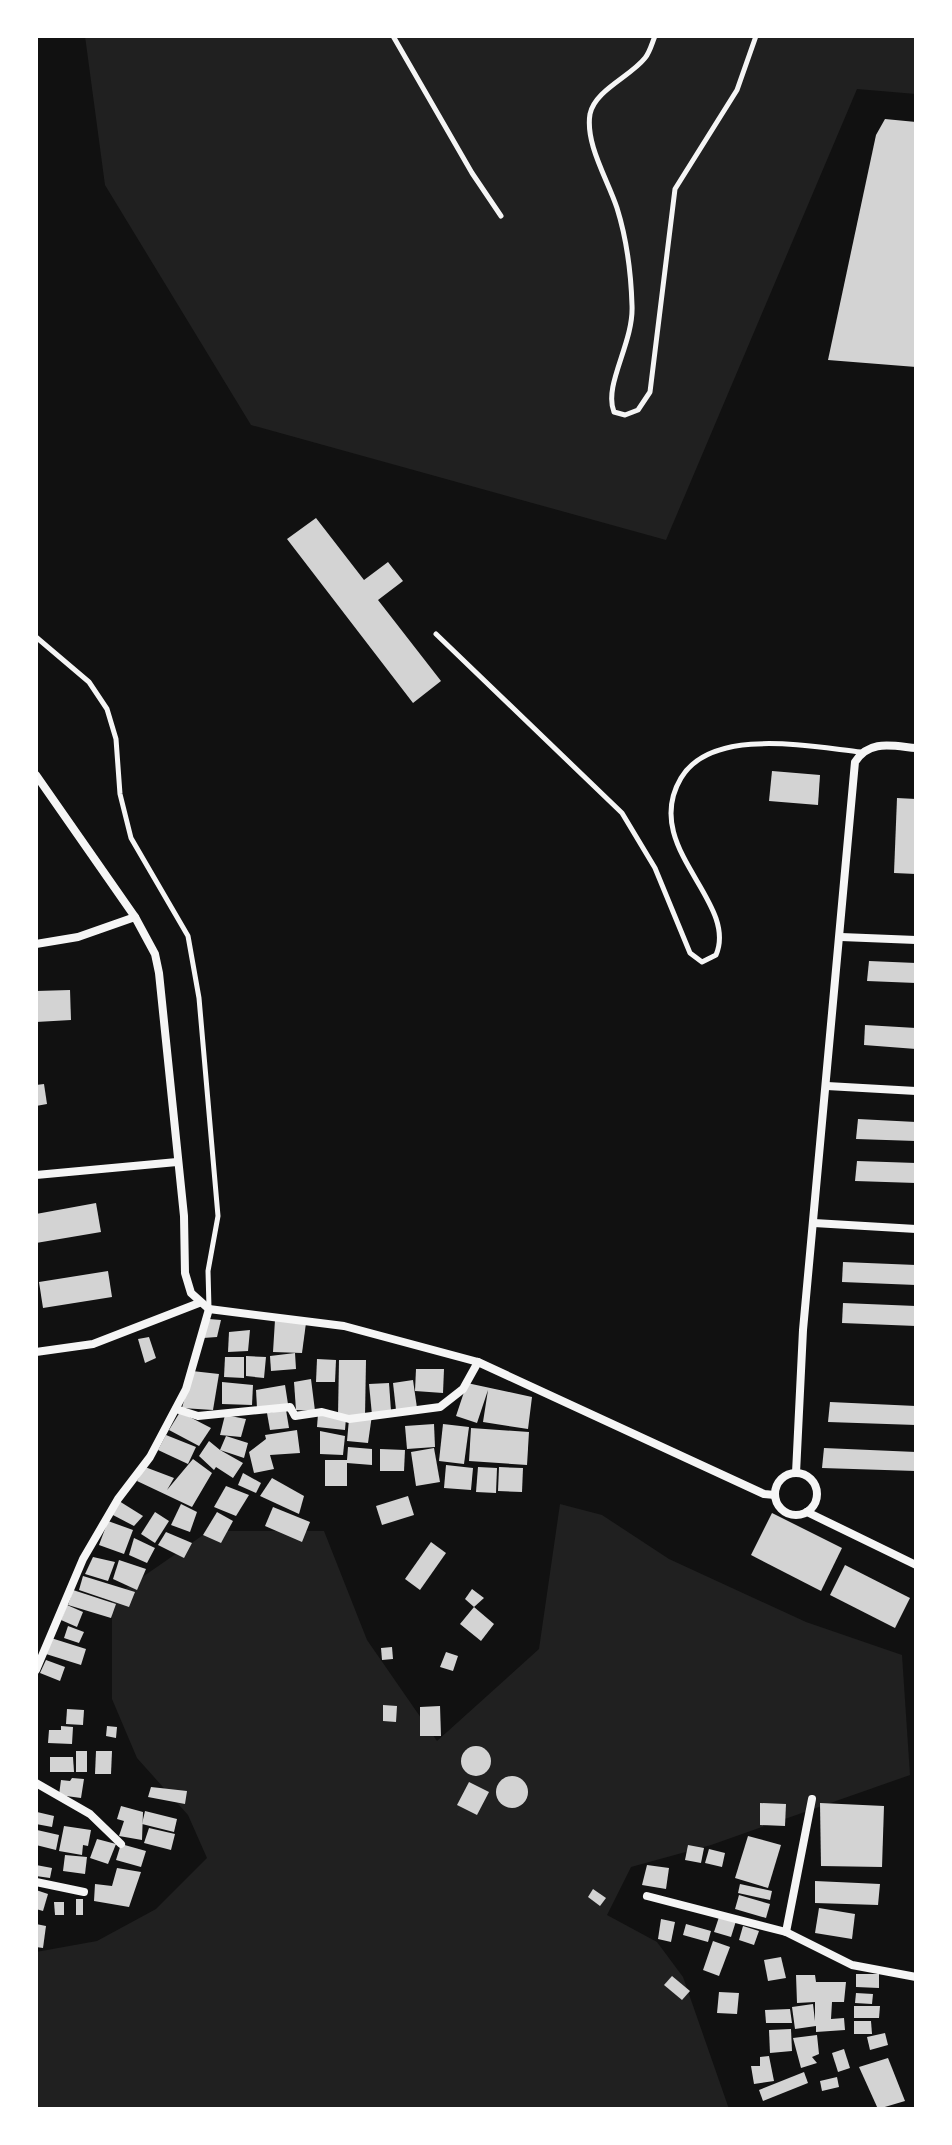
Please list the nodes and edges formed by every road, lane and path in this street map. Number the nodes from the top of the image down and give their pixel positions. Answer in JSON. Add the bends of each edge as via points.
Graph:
{"nodes":[{"id":1,"x":393,"y":36,"type":"edge"},
{"id":2,"x":655,"y":36,"type":"edge"},
{"id":3,"x":756,"y":36,"type":"edge"},
{"id":4,"x":501,"y":216,"type":"dead end"},
{"id":5,"x":436,"y":634,"type":"dead end"},
{"id":6,"x":36,"y":637,"type":"edge"},
{"id":7,"x":916,"y":748,"type":"edge"},
{"id":8,"x":861,"y":752,"type":"junction"},
{"id":9,"x":36,"y":775,"type":"edge"},
{"id":10,"x":135,"y":917,"type":"junction"},
{"id":11,"x":841,"y":937,"type":"junction"},
{"id":12,"x":916,"y":940,"type":"edge"},
{"id":13,"x":36,"y":944,"type":"edge"},
{"id":14,"x":827,"y":1086,"type":"junction"},
{"id":15,"x":916,"y":1091,"type":"edge"},
{"id":16,"x":177,"y":1162,"type":"junction"},
{"id":17,"x":36,"y":1175,"type":"edge"},
{"id":18,"x":814,"y":1223,"type":"junction"},
{"id":19,"x":916,"y":1229,"type":"edge"},
{"id":20,"x":199,"y":1303,"type":"junction"},
{"id":21,"x":209,"y":1309,"type":"junction"},
{"id":22,"x":36,"y":1352,"type":"edge"},
{"id":23,"x":478,"y":1362,"type":"junction"},
{"id":24,"x":176,"y":1409,"type":"junction"},
{"id":25,"x":796,"y":1473,"type":"junction"},
{"id":26,"x":775,"y":1495,"type":"junction"},
{"id":27,"x":807,"y":1512,"type":"junction"},
{"id":28,"x":916,"y":1565,"type":"edge"},
{"id":29,"x":36,"y":1670,"type":"edge"},
{"id":30,"x":36,"y":1783,"type":"edge"},
{"id":31,"x":812,"y":1799,"type":"dead end"},
{"id":32,"x":121,"y":1844,"type":"dead end"},
{"id":33,"x":36,"y":1882,"type":"edge"},
{"id":34,"x":84,"y":1892,"type":"dead end"},
{"id":35,"x":647,"y":1896,"type":"dead end"},
{"id":36,"x":786,"y":1932,"type":"junction"},
{"id":37,"x":916,"y":1977,"type":"edge"}],
"edges":[{"from":1,"to":4,"type":"lane"},
{"from":2,"to":3,"type":"lane","via":[[646,57],[590,111],[589,129],[629,258],[631,336],[610,400],[614,412],[625,415],[638,410],[650,392],[675,189],[737,90]]},
{"from":5,"to":8,"type":"lane","via":[[622,813],[655,868],[685,944],[702,962],[716,955],[718,931],[669,822],[672,794],[684,773],[714,753],[754,743]]},
{"from":6,"to":21,"type":"lane","via":[[89,682],[107,709],[131,838],[188,936],[199,998],[218,1216],[208,1271]]},
{"from":7,"to":8,"type":"street","via":[[881,745]]},
{"from":8,"to":11,"type":"street","via":[[855,762]]},
{"from":9,"to":10,"type":"street"},
{"from":10,"to":13,"type":"street","via":[[78,937]]},
{"from":10,"to":16,"type":"street","via":[[159,973]]},
{"from":11,"to":12,"type":"street"},
{"from":11,"to":14,"type":"street"},
{"from":14,"to":15,"type":"street"},
{"from":14,"to":18,"type":"street"},
{"from":16,"to":17,"type":"street"},
{"from":16,"to":20,"type":"street","via":[[185,1273]]},
{"from":18,"to":19,"type":"street"},
{"from":18,"to":25,"type":"street"},
{"from":20,"to":21,"type":"street"},
{"from":20,"to":22,"type":"street","via":[[93,1344]]},
{"from":21,"to":23,"type":"street","via":[[344,1326]]},
{"from":21,"to":24,"type":"street"},
{"from":23,"to":24,"type":"street","via":[[463,1389],[440,1407],[349,1419],[322,1412],[295,1416],[290,1407],[198,1416]]},
{"from":23,"to":26,"type":"street"},
{"from":24,"to":29,"type":"street","via":[[83,1559]]},
{"from":25,"to":26,"type":"street","via":[[779,1481]]},
{"from":25,"to":27,"type":"street","via":[[816,1486],[816,1501]]},
{"from":26,"to":27,"type":"street","via":[[786,1512]]},
{"from":27,"to":28,"type":"street"},
{"from":30,"to":32,"type":"street","via":[[90,1814]]},
{"from":31,"to":36,"type":"street"},
{"from":33,"to":34,"type":"street"},
{"from":35,"to":36,"type":"street"},
{"from":36,"to":37,"type":"street","via":[[852,1965]]}]}
